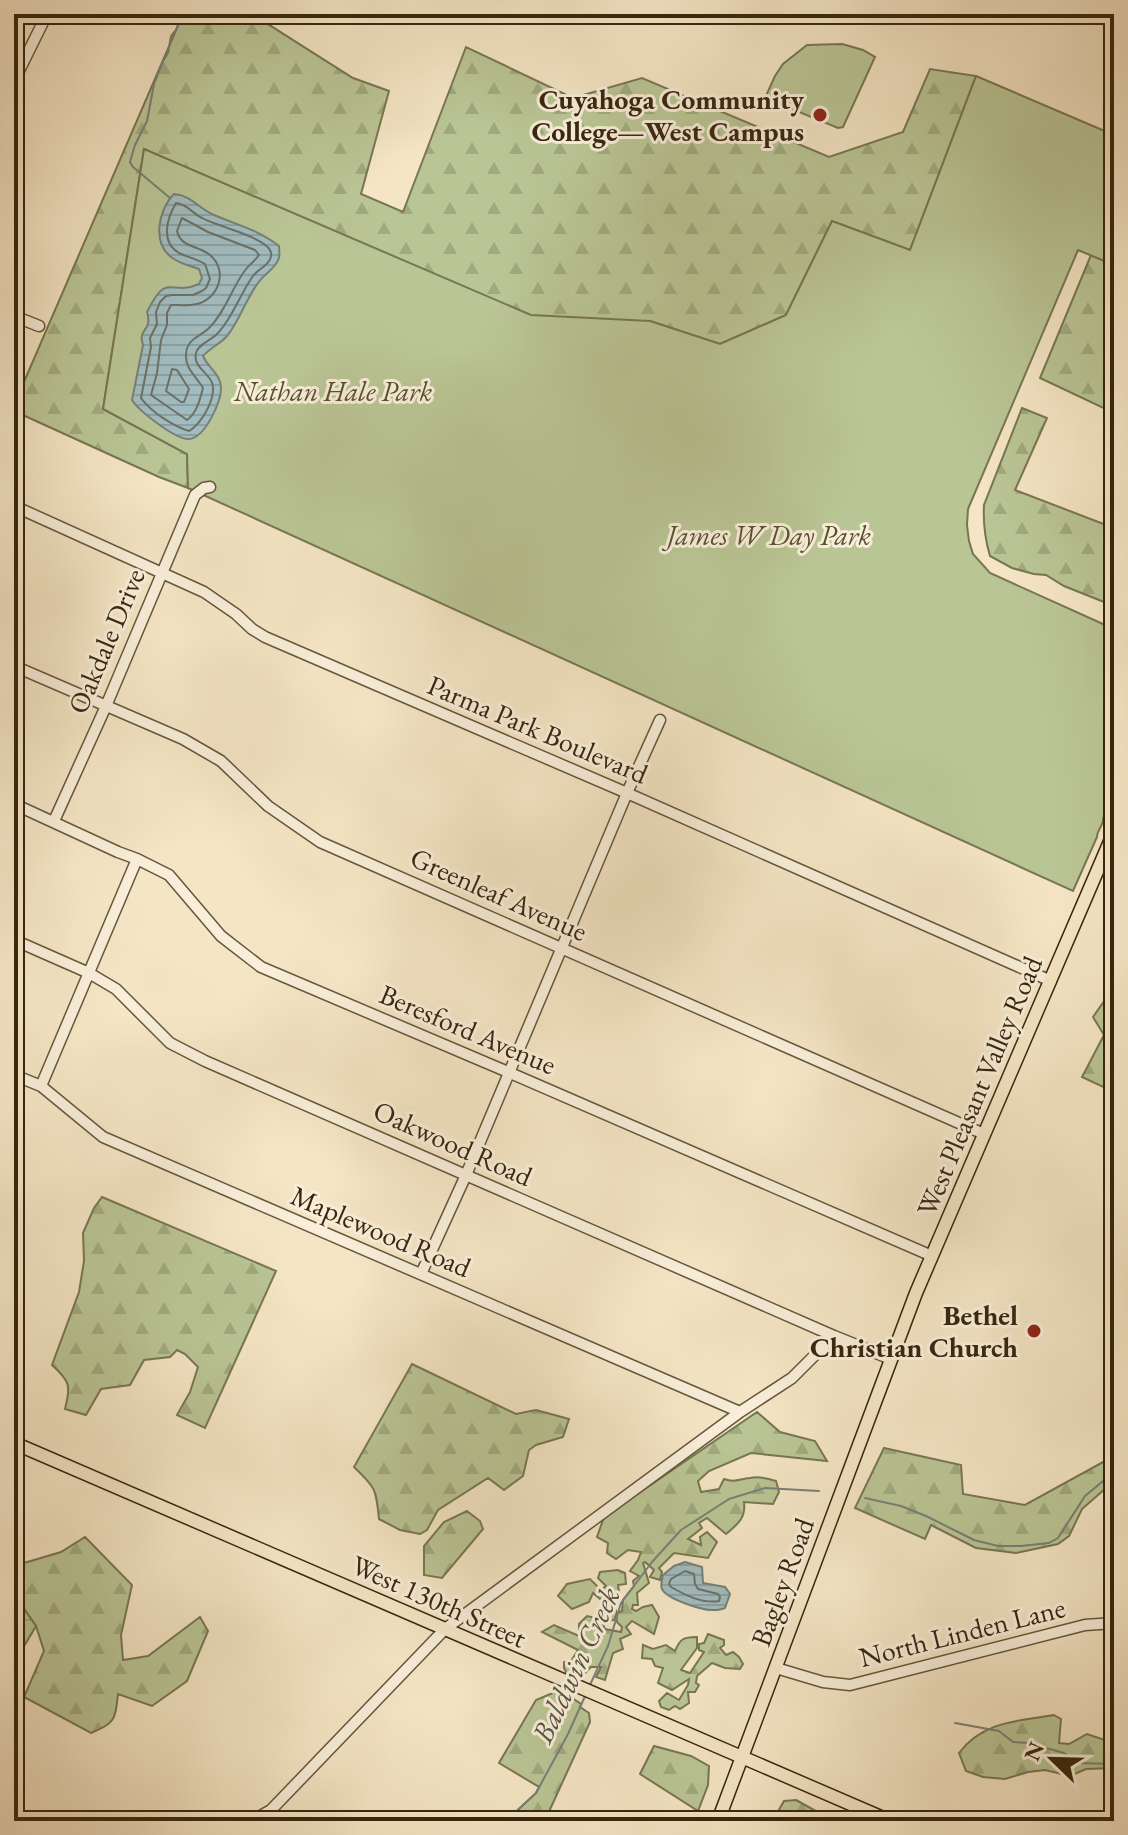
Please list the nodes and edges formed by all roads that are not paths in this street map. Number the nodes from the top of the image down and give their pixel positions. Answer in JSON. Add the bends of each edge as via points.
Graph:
{"nodes":[{"id":1,"x":47,"y":14,"type":"edge"},
{"id":2,"x":14,"y":81,"type":"edge"},
{"id":3,"x":14,"y":316,"type":"edge"},
{"id":4,"x":39,"y":326,"type":"dead end"},
{"id":5,"x":210,"y":487,"type":"dead end"},
{"id":6,"x":14,"y":506,"type":"edge"},
{"id":7,"x":161,"y":571,"type":"junction"},
{"id":8,"x":14,"y":666,"type":"edge"},
{"id":9,"x":106,"y":706,"type":"junction"},
{"id":10,"x":660,"y":720,"type":"dead end"},
{"id":11,"x":627,"y":793,"type":"junction"},
{"id":12,"x":14,"y":804,"type":"edge"},
{"id":13,"x":54,"y":821,"type":"junction"},
{"id":14,"x":1114,"y":832,"type":"edge"},
{"id":15,"x":137,"y":859,"type":"junction"},
{"id":16,"x":14,"y":940,"type":"edge"},
{"id":17,"x":561,"y":947,"type":"junction"},
{"id":18,"x":89,"y":973,"type":"junction"},
{"id":19,"x":1051,"y":981,"type":"junction"},
{"id":20,"x":508,"y":1072,"type":"junction"},
{"id":21,"x":14,"y":1075,"type":"edge"},
{"id":22,"x":41,"y":1086,"type":"junction"},
{"id":23,"x":984,"y":1134,"type":"junction"},
{"id":24,"x":466,"y":1175,"type":"junction"},
{"id":25,"x":932,"y":1256,"type":"junction"},
{"id":26,"x":421,"y":1274,"type":"junction"},
{"id":27,"x":834,"y":1336,"type":"junction"},
{"id":28,"x":891,"y":1359,"type":"junction"},
{"id":29,"x":740,"y":1412,"type":"junction"},
{"id":30,"x":14,"y":1443,"type":"edge"},
{"id":31,"x":1114,"y":1623,"type":"edge"},
{"id":32,"x":445,"y":1629,"type":"junction"},
{"id":33,"x":776,"y":1668,"type":"junction"},
{"id":34,"x":742,"y":1757,"type":"junction"},
{"id":35,"x":252,"y":1821,"type":"edge"},
{"id":36,"x":718,"y":1821,"type":"edge"},
{"id":37,"x":890,"y":1821,"type":"edge"}],
"edges":[{"from":1,"to":2,"type":"street"},
{"from":3,"to":4,"type":"street"},
{"from":5,"to":7,"type":"street","name":"Oakdale Drive","via":[[195,495]]},
{"from":6,"to":7,"type":"street","name":"Parma Park Boulevard"},
{"from":7,"to":9,"type":"street","name":"Oakdale Drive"},
{"from":7,"to":11,"type":"street","name":"Parma Park Boulevard","via":[[204,592],[265,637]]},
{"from":8,"to":9,"type":"street","name":"Greenleaf Avenue"},
{"from":9,"to":13,"type":"street","name":"Oakdale Drive"},
{"from":9,"to":17,"type":"street","name":"Greenleaf Avenue","via":[[221,761],[268,806],[320,842]]},
{"from":10,"to":11,"type":"street"},
{"from":11,"to":17,"type":"street"},
{"from":11,"to":19,"type":"street","name":"Parma Park Boulevard"},
{"from":12,"to":13,"type":"street","name":"Beresford Avenue"},
{"from":13,"to":15,"type":"street","name":"Beresford Avenue"},
{"from":14,"to":19,"type":"main road","name":"West Pleasant Valley Road"},
{"from":15,"to":18,"type":"street"},
{"from":15,"to":20,"type":"street","name":"Beresford Avenue","via":[[169,875],[221,936],[261,967]]},
{"from":16,"to":18,"type":"street","name":"Oakwood Road"},
{"from":17,"to":20,"type":"street"},
{"from":17,"to":23,"type":"street","name":"Greenleaf Avenue"},
{"from":18,"to":22,"type":"street"},
{"from":18,"to":24,"type":"street","name":"Oakwood Road","via":[[116,989],[170,1043]]},
{"from":19,"to":23,"type":"main road","name":"West Pleasant Valley Road"},
{"from":20,"to":24,"type":"street"},
{"from":20,"to":25,"type":"street","name":"Beresford Avenue"},
{"from":21,"to":22,"type":"street","name":"Maplewood Road"},
{"from":22,"to":26,"type":"street","name":"Maplewood Road","via":[[103,1137]]},
{"from":23,"to":25,"type":"main road","name":"West Pleasant Valley Road"},
{"from":24,"to":26,"type":"street"},
{"from":24,"to":27,"type":"street","name":"Oakwood Road"},
{"from":25,"to":28,"type":"main road","name":"West Pleasant Valley Road"},
{"from":26,"to":29,"type":"street","name":"Maplewood Road"},
{"from":27,"to":28,"type":"street","name":"Oakwood Road"},
{"from":27,"to":29,"type":"street","via":[[792,1378]]},
{"from":28,"to":33,"type":"main road","name":"Bagley Road"},
{"from":29,"to":32,"type":"street"},
{"from":30,"to":32,"type":"main road","name":"West 130th Street"},
{"from":31,"to":33,"type":"street","name":"North Linden Lane","via":[[1085,1625],[850,1685]]},
{"from":32,"to":34,"type":"main road","name":"West 130th Street"},
{"from":32,"to":35,"type":"street","via":[[271,1810]]},
{"from":33,"to":34,"type":"main road","name":"Bagley Road"},
{"from":34,"to":36,"type":"main road","name":"Bagley Road"},
{"from":34,"to":37,"type":"main road","name":"West 130th Street"}]}
